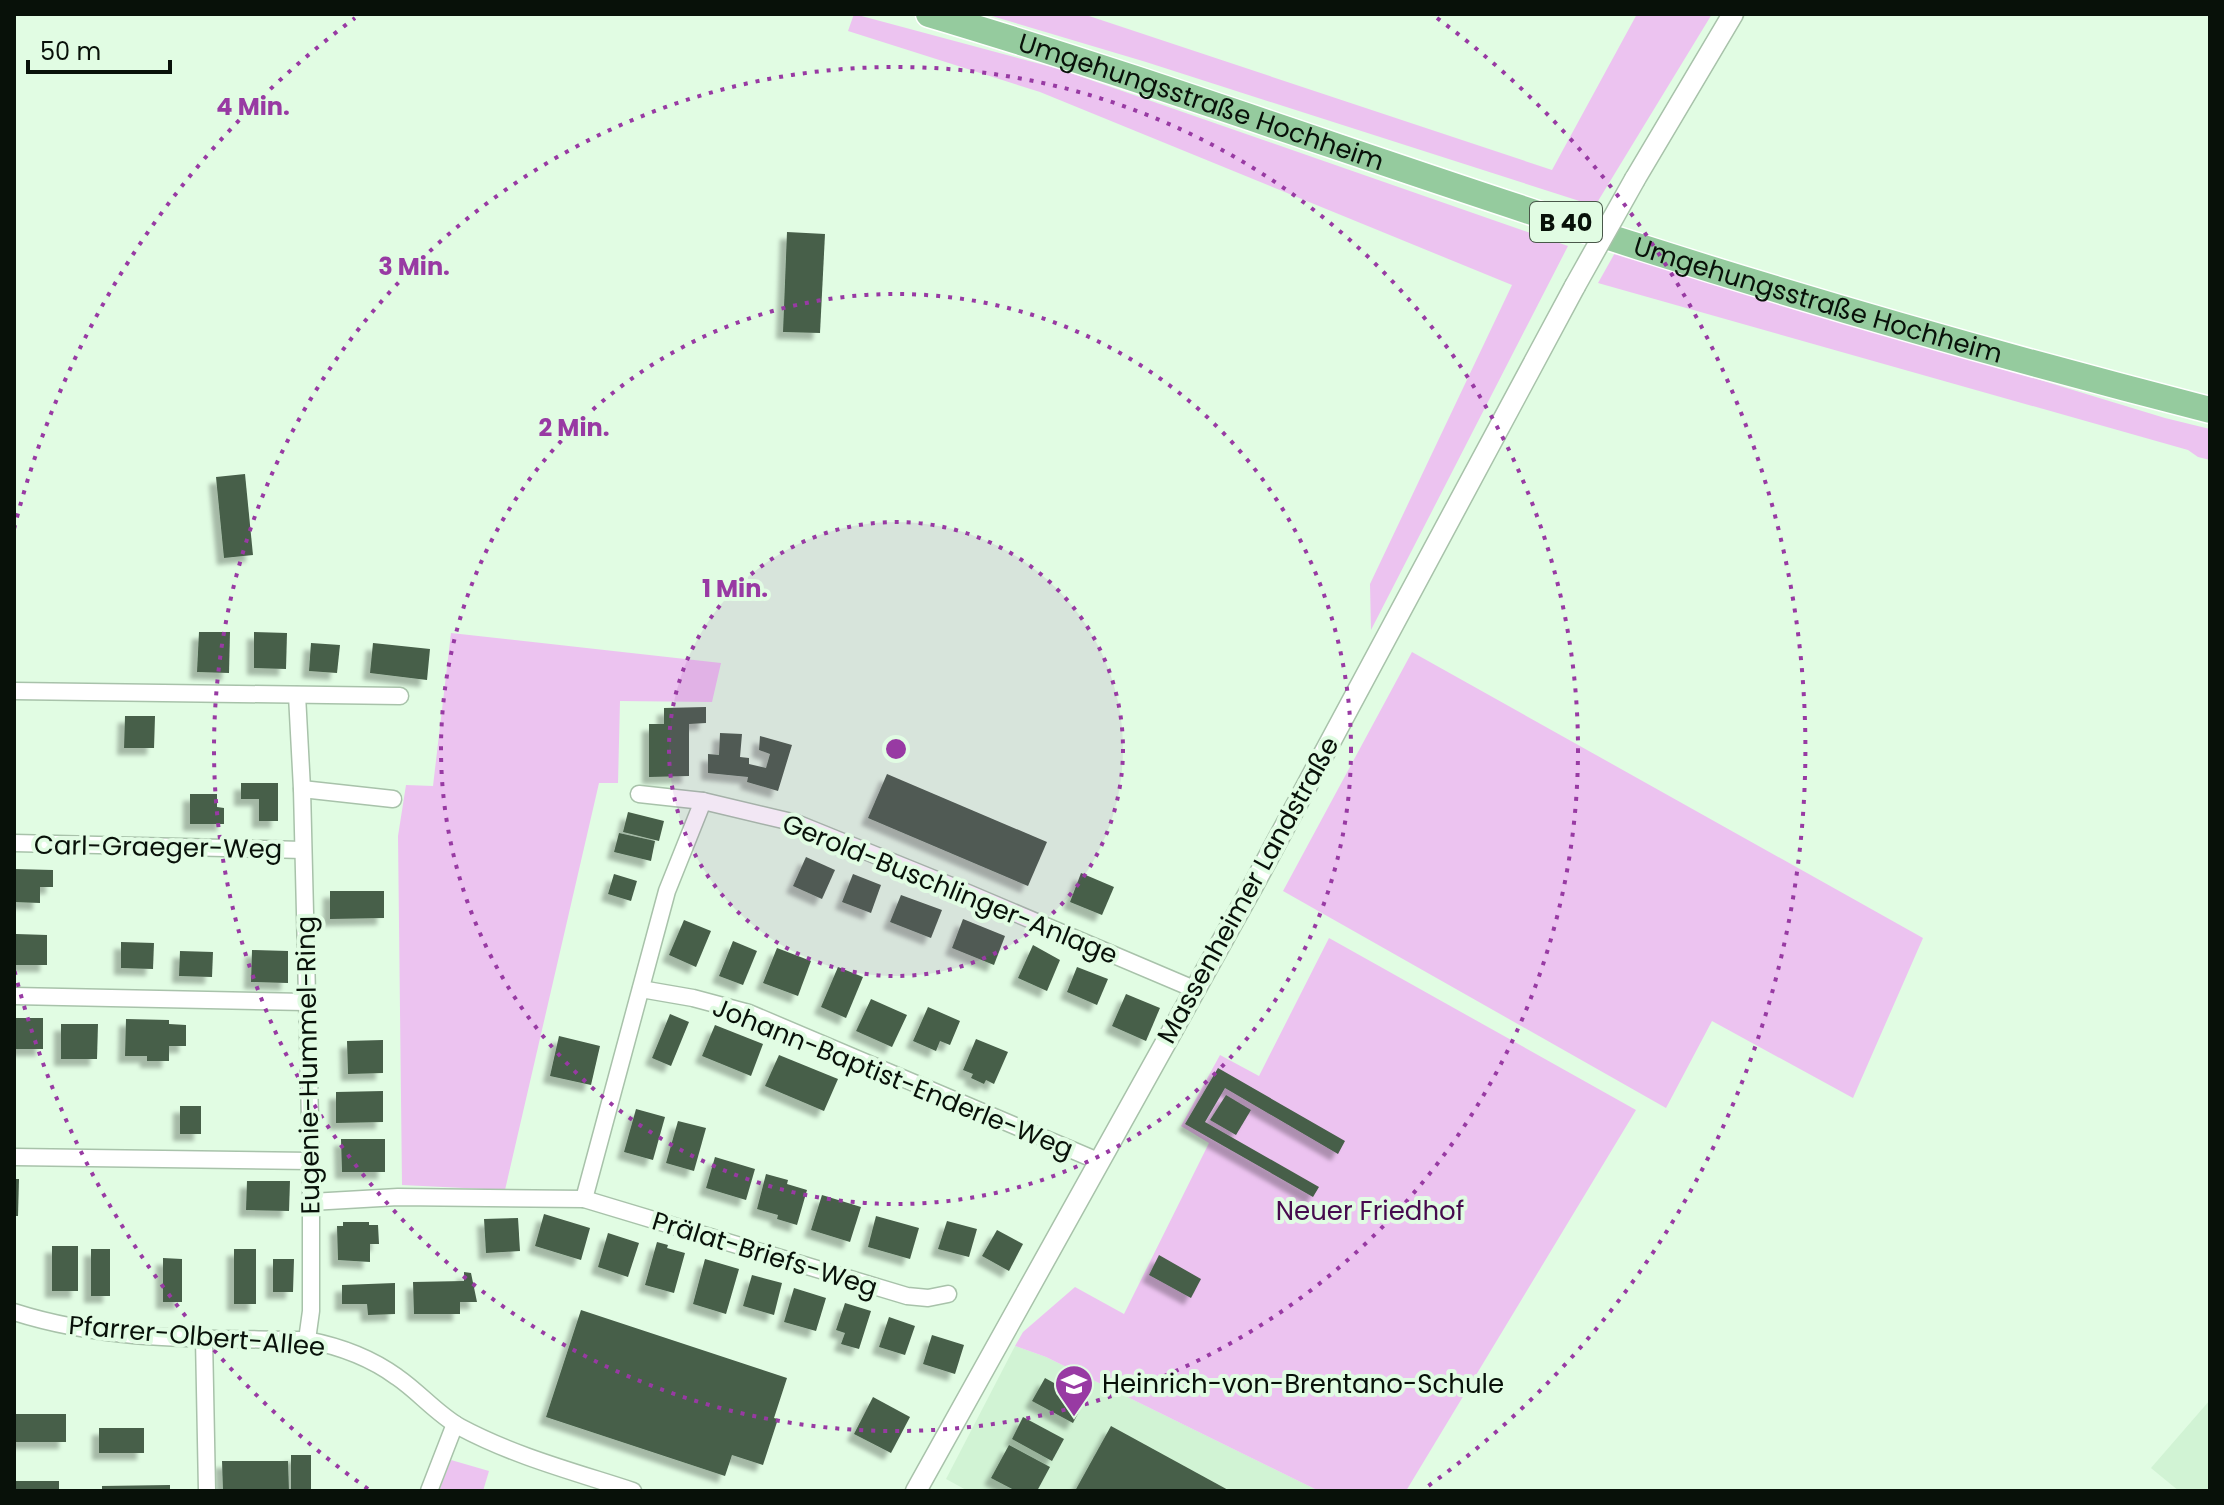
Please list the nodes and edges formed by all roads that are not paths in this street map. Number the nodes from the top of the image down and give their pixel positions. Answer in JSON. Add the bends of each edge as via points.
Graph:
{"nodes":[{"id":1,"x":929,"y":14,"type":"edge"},
{"id":2,"x":1733,"y":14,"type":"edge"},
{"id":3,"x":2210,"y":410,"type":"edge"},
{"id":4,"x":14,"y":691,"type":"edge"},
{"id":5,"x":297,"y":695,"type":"junction"},
{"id":6,"x":400,"y":696,"type":"dead end"},
{"id":7,"x":302,"y":789,"type":"junction"},
{"id":8,"x":639,"y":794,"type":"dead end"},
{"id":9,"x":393,"y":799,"type":"dead end"},
{"id":10,"x":703,"y":801,"type":"junction"},
{"id":11,"x":14,"y":843,"type":"edge"},
{"id":12,"x":303,"y":850,"type":"junction"},
{"id":13,"x":641,"y":989,"type":"junction"},
{"id":14,"x":1194,"y":989,"type":"junction"},
{"id":15,"x":14,"y":996,"type":"edge"},
{"id":16,"x":306,"y":1002,"type":"junction"},
{"id":17,"x":14,"y":1157,"type":"edge"},
{"id":18,"x":311,"y":1161,"type":"junction"},
{"id":19,"x":1098,"y":1161,"type":"junction"},
{"id":20,"x":584,"y":1199,"type":"junction"},
{"id":21,"x":311,"y":1202,"type":"junction"},
{"id":22,"x":948,"y":1294,"type":"dead end"},
{"id":23,"x":14,"y":1312,"type":"edge"},
{"id":24,"x":204,"y":1338,"type":"junction"},
{"id":25,"x":307,"y":1340,"type":"junction"},
{"id":26,"x":455,"y":1424,"type":"junction"},
{"id":27,"x":207,"y":1491,"type":"edge"},
{"id":28,"x":429,"y":1491,"type":"edge"},
{"id":29,"x":633,"y":1491,"type":"edge"},
{"id":30,"x":916,"y":1491,"type":"edge"}],
"edges":[{"from":1,"to":3,"type":"main road","name":"Umgehungsstraße Hochheim","number":"B 40","via":[[1640,247],[2061,372]]},
{"from":2,"to":14,"type":"street","name":"Massenheimer Landstraße","bridge":true,"via":[[1575,286]]},
{"from":4,"to":5,"type":"street"},
{"from":5,"to":6,"type":"street"},
{"from":5,"to":7,"type":"street","name":"Eugenie-Hummel-Ring"},
{"from":7,"to":9,"type":"street"},
{"from":7,"to":12,"type":"street","name":"Eugenie-Hummel-Ring"},
{"from":8,"to":10,"type":"street","name":"Gerold-Buschlinger-Anlage"},
{"from":10,"to":13,"type":"street","via":[[667,891]]},
{"from":10,"to":14,"type":"street","name":"Gerold-Buschlinger-Anlage","via":[[796,823]]},
{"from":11,"to":12,"type":"street","name":"Carl-Graeger-Weg"},
{"from":12,"to":16,"type":"street","name":"Eugenie-Hummel-Ring"},
{"from":13,"to":19,"type":"street","name":"Johann-Baptist-Enderle-Weg","via":[[749,1013]]},
{"from":13,"to":20,"type":"street"},
{"from":14,"to":19,"type":"street","name":"Massenheimer Landstraße"},
{"from":15,"to":16,"type":"street"},
{"from":16,"to":18,"type":"street","name":"Eugenie-Hummel-Ring"},
{"from":17,"to":18,"type":"street"},
{"from":18,"to":21,"type":"street","name":"Eugenie-Hummel-Ring"},
{"from":19,"to":30,"type":"street","name":"Massenheimer Landstraße"},
{"from":20,"to":21,"type":"street","via":[[398,1197]]},
{"from":20,"to":22,"type":"street","name":"Prälat-Briefs-Weg","via":[[907,1296]]},
{"from":21,"to":25,"type":"street","name":"Eugenie-Hummel-Ring"},
{"from":23,"to":24,"type":"street","name":"Pfarrer-Olbert-Allee","via":[[81,1331]]},
{"from":24,"to":25,"type":"street","name":"Pfarrer-Olbert-Allee"},
{"from":24,"to":27,"type":"street"},
{"from":25,"to":26,"type":"street","name":"Pfarrer-Olbert-Allee","via":[[368,1360],[397,1376]]},
{"from":26,"to":28,"type":"street"},
{"from":26,"to":29,"type":"street","name":"Pfarrer-Olbert-Allee","via":[[502,1448]]}]}
